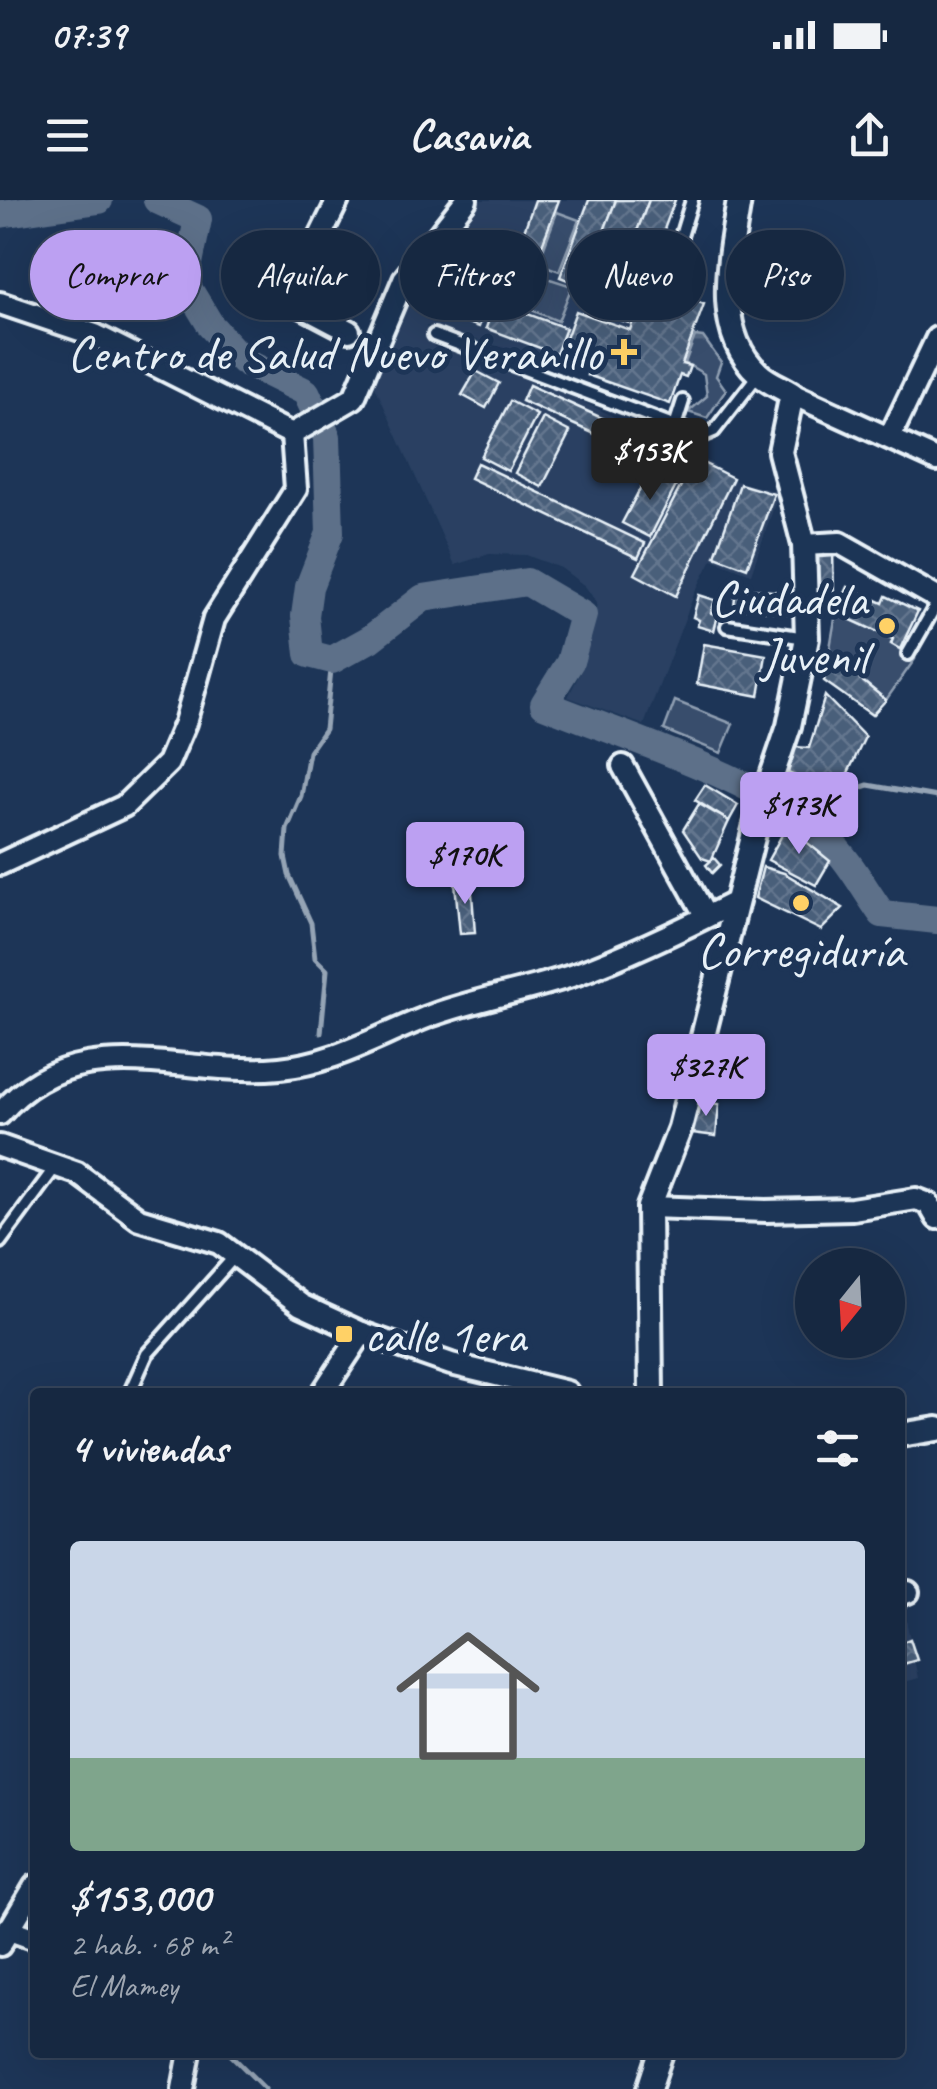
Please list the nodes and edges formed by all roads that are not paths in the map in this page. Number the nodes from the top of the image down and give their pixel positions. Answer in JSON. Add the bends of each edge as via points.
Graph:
{"nodes":[{"id":1,"x":338,"y":200,"type":"edge"},
{"id":2,"x":466,"y":200,"type":"edge"},
{"id":3,"x":692,"y":200,"type":"edge"},
{"id":4,"x":739,"y":200,"type":"edge"},
{"id":5,"x":323,"y":230,"type":"edge"},
{"id":6,"x":683,"y":230,"type":"edge"},
{"id":7,"x":0,"y":303,"type":"edge"},
{"id":8,"x":328,"y":320,"type":"edge"},
{"id":9,"x":349,"y":331,"type":"dead end"},
{"id":10,"x":434,"y":335,"type":"dead end"},
{"id":11,"x":937,"y":338,"type":"edge"},
{"id":12,"x":759,"y":374,"type":"junction"},
{"id":13,"x":792,"y":394,"type":"junction"},
{"id":14,"x":683,"y":401,"type":"dead end"},
{"id":15,"x":675,"y":426,"type":"junction"},
{"id":16,"x":299,"y":430,"type":"junction"},
{"id":17,"x":890,"y":437,"type":"junction"},
{"id":18,"x":937,"y":460,"type":"edge"},
{"id":19,"x":804,"y":545,"type":"junction"},
{"id":20,"x":937,"y":600,"type":"edge"},
{"id":21,"x":727,"y":626,"type":"dead end"},
{"id":22,"x":807,"y":638,"type":"junction"},
{"id":23,"x":908,"y":654,"type":"dead end"},
{"id":24,"x":622,"y":766,"type":"dead end"},
{"id":25,"x":0,"y":864,"type":"edge"},
{"id":26,"x":736,"y":902,"type":"junction"},
{"id":27,"x":704,"y":914,"type":"junction"},
{"id":28,"x":0,"y":1114,"type":"edge"},
{"id":29,"x":0,"y":1146,"type":"edge"},
{"id":30,"x":57,"y":1165,"type":"junction"},
{"id":31,"x":649,"y":1206,"type":"junction"},
{"id":32,"x":937,"y":1218,"type":"edge"},
{"id":33,"x":0,"y":1242,"type":"edge"},
{"id":34,"x":236,"y":1255,"type":"junction"},
{"id":35,"x":362,"y":1333,"type":"junction"},
{"id":36,"x":132,"y":1388,"type":"edge"},
{"id":37,"x":326,"y":1388,"type":"edge"},
{"id":38,"x":549,"y":1388,"type":"edge"},
{"id":39,"x":650,"y":1388,"type":"edge"},
{"id":40,"x":937,"y":1428,"type":"edge"},
{"id":41,"x":905,"y":1434,"type":"edge"},
{"id":42,"x":189,"y":2058,"type":"edge"},
{"id":43,"x":659,"y":2058,"type":"edge"},
{"id":44,"x":183,"y":2089,"type":"edge"},
{"id":45,"x":649,"y":2089,"type":"edge"}],
"edges":[{"from":1,"to":5,"type":"street"},
{"from":2,"to":16,"type":"street","via":[[404,279],[354,398]]},
{"from":3,"to":6,"type":"lane"},
{"from":4,"to":12,"type":"street","via":[[728,302],[741,348]]},
{"from":7,"to":16,"type":"street","via":[[95,335]]},
{"from":8,"to":9,"type":"street"},
{"from":10,"to":15,"type":"lane"},
{"from":11,"to":17,"type":"street"},
{"from":12,"to":13,"type":"street"},
{"from":12,"to":15,"type":"lane","via":[[709,436]]},
{"from":13,"to":17,"type":"street"},
{"from":13,"to":19,"type":"street","via":[[780,452]]},
{"from":14,"to":15,"type":"lane"},
{"from":16,"to":25,"type":"street","via":[[296,489],[214,619],[168,763],[124,806]]},
{"from":17,"to":18,"type":"street"},
{"from":19,"to":20,"type":"street","via":[[840,542]]},
{"from":19,"to":22,"type":"street"},
{"from":20,"to":23,"type":"lane"},
{"from":21,"to":22,"type":"lane"},
{"from":22,"to":26,"type":"street","via":[[797,696]]},
{"from":24,"to":27,"type":"street"},
{"from":26,"to":27,"type":"street"},
{"from":26,"to":31,"type":"street","via":[[680,1128]]},
{"from":27,"to":28,"type":"street","via":[[574,974],[428,1016],[323,1060],[261,1069],[141,1061],[69,1067],[30,1085]]},
{"from":29,"to":30,"type":"street"},
{"from":30,"to":33,"type":"lane"},
{"from":30,"to":34,"type":"street","via":[[139,1219],[210,1240]]},
{"from":31,"to":32,"type":"street","via":[[852,1209],[916,1199]]},
{"from":31,"to":39,"type":"street"},
{"from":34,"to":35,"type":"street","via":[[301,1304]]},
{"from":34,"to":36,"type":"lane","via":[[147,1354]]},
{"from":35,"to":37,"type":"street"},
{"from":35,"to":38,"type":"street"},
{"from":40,"to":41,"type":"street"},
{"from":42,"to":44,"type":"street"},
{"from":43,"to":45,"type":"street"}]}
